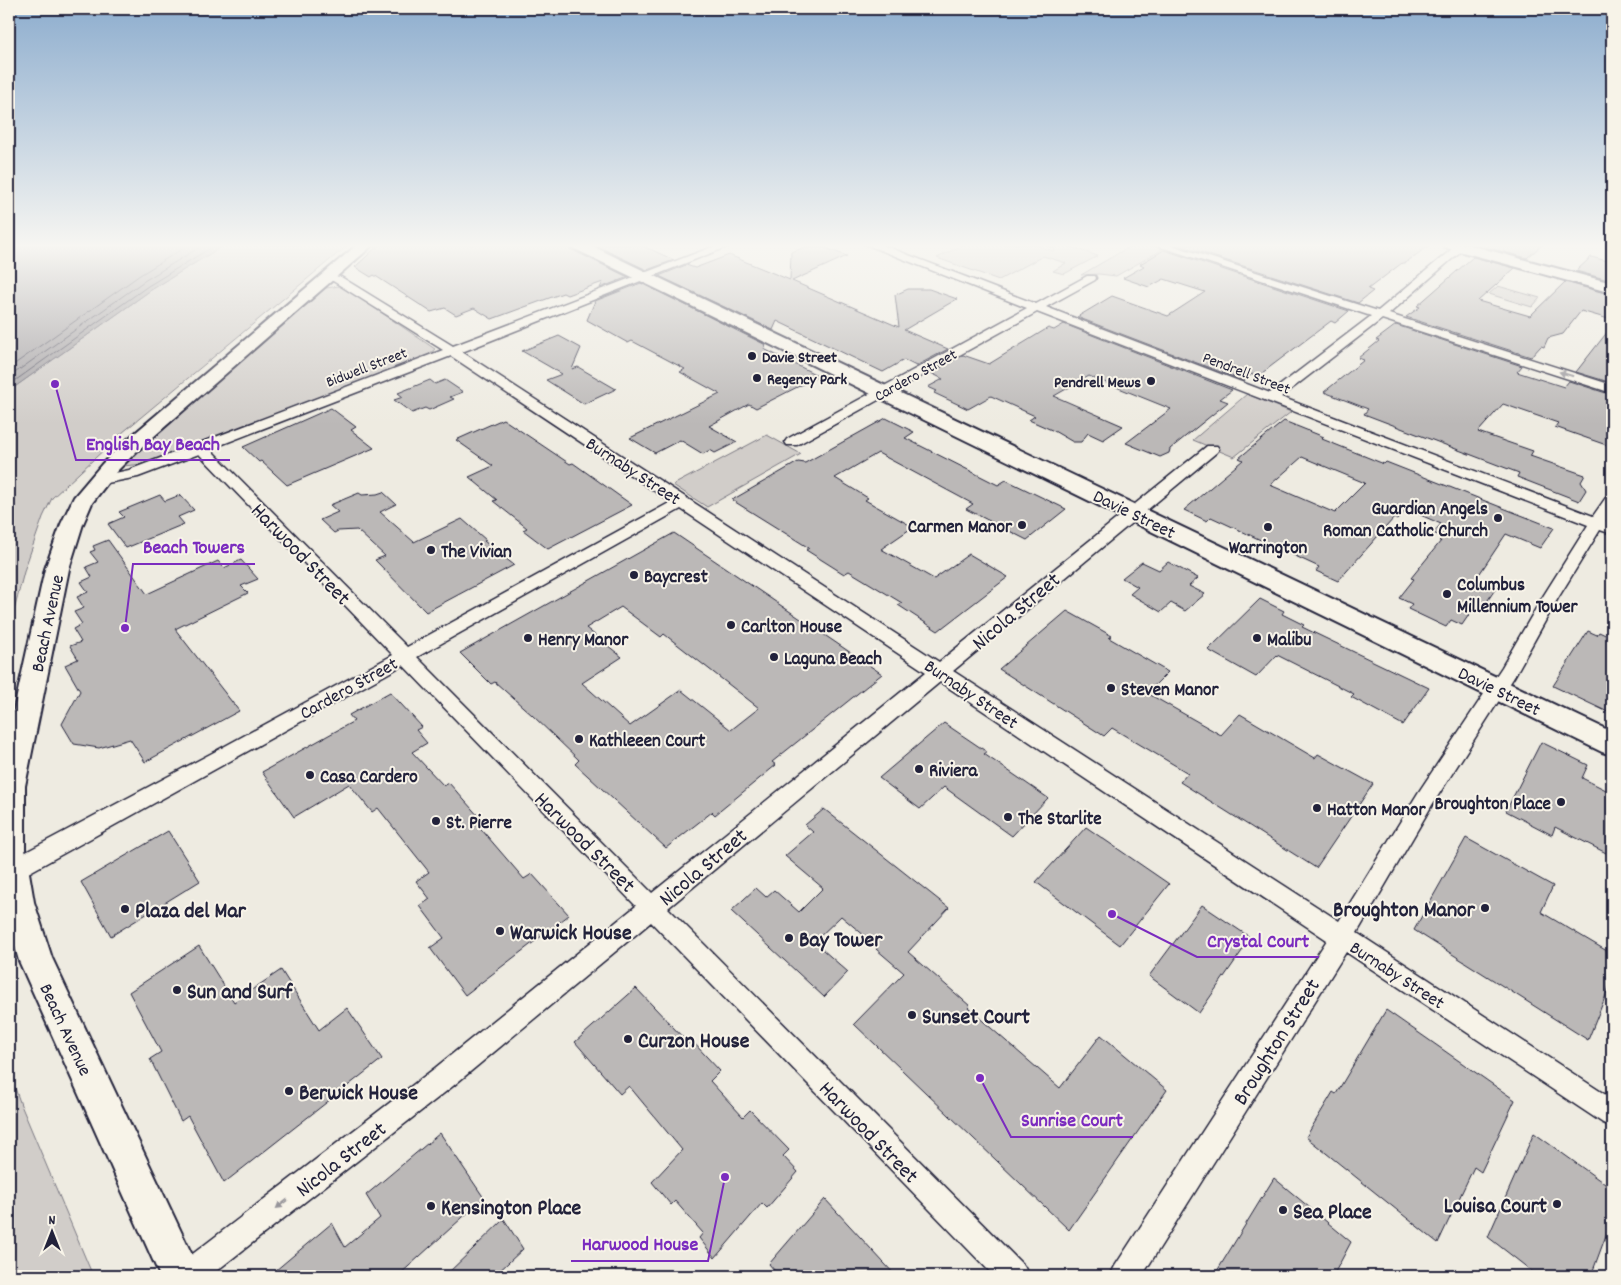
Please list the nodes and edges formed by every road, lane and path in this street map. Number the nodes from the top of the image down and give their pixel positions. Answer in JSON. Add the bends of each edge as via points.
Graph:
{"nodes":[{"id":1,"x":297,"y":304,"type":"edge"},
{"id":2,"x":377,"y":304,"type":"edge"},
{"id":3,"x":575,"y":304,"type":"edge"},
{"id":4,"x":702,"y":304,"type":"edge"},
{"id":5,"x":1026,"y":304,"type":"edge"},
{"id":6,"x":1040,"y":304,"type":"edge"},
{"id":7,"x":1345,"y":304,"type":"edge"},
{"id":8,"x":1392,"y":304,"type":"edge"},
{"id":9,"x":1034,"y":307,"type":"junction"},
{"id":10,"x":1380,"y":315,"type":"junction"},
{"id":11,"x":452,"y":351,"type":"junction"},
{"id":12,"x":1612,"y":389,"type":"edge"},
{"id":13,"x":884,"y":392,"type":"junction"},
{"id":14,"x":1272,"y":398,"type":"junction"},
{"id":15,"x":792,"y":442,"type":"dead end"},
{"id":16,"x":201,"y":448,"type":"junction"},
{"id":17,"x":1212,"y":449,"type":"dead end"},
{"id":18,"x":97,"y":481,"type":"junction"},
{"id":19,"x":1612,"y":499,"type":"edge"},
{"id":20,"x":682,"y":502,"type":"junction"},
{"id":21,"x":1133,"y":512,"type":"junction"},
{"id":22,"x":1605,"y":527,"type":"edge"},
{"id":23,"x":404,"y":656,"type":"junction"},
{"id":24,"x":939,"y":673,"type":"junction"},
{"id":25,"x":1496,"y":688,"type":"junction"},
{"id":26,"x":1612,"y":744,"type":"edge"},
{"id":27,"x":13,"y":870,"type":"junction"},
{"id":28,"x":651,"y":907,"type":"junction"},
{"id":29,"x":1342,"y":937,"type":"junction"},
{"id":30,"x":1612,"y":1114,"type":"edge"},
{"id":31,"x":181,"y":1276,"type":"edge"},
{"id":32,"x":186,"y":1276,"type":"edge"},
{"id":33,"x":1014,"y":1276,"type":"edge"},
{"id":34,"x":1124,"y":1276,"type":"edge"}],
"edges":[{"from":1,"to":18,"type":"street","name":"Beach Avenue","via":[[129,448]]},
{"from":2,"to":11,"type":"street","name":"Burnaby Street"},
{"from":3,"to":11,"type":"street","name":"Bidwell Street"},
{"from":4,"to":13,"type":"street","name":"Davie Street"},
{"from":5,"to":9,"type":"street","name":"Pendrell Street"},
{"from":6,"to":9,"type":"street","name":"Cardero Street"},
{"from":7,"to":10,"type":"street"},
{"from":8,"to":10,"type":"street"},
{"from":9,"to":13,"type":"street","name":"Cardero Street"},
{"from":9,"to":14,"type":"street","name":"Pendrell Street"},
{"from":12,"to":10,"type":"street","one_way":true},
{"from":10,"to":14,"type":"street"},
{"from":11,"to":16,"type":"street","name":"Bidwell Street"},
{"from":11,"to":20,"type":"street","name":"Burnaby Street"},
{"from":13,"to":15,"type":"street","name":"Cardero Street"},
{"from":13,"to":21,"type":"street","name":"Davie Street"},
{"from":14,"to":22,"type":"street","name":"Pendrell Street"},
{"from":16,"to":18,"type":"street","name":"Bidwell Street","via":[[133,474]]},
{"from":16,"to":23,"type":"street","name":"Harwood Street"},
{"from":17,"to":21,"type":"street","name":"Nicola Street"},
{"from":18,"to":27,"type":"street","name":"Beach Avenue","via":[[72,524],[57,569],[10,786]]},
{"from":19,"to":22,"type":"street","name":"Broughton Street"},
{"from":20,"to":23,"type":"street","name":"Cardero Street"},
{"from":20,"to":24,"type":"street","name":"Burnaby Street"},
{"from":21,"to":24,"type":"street","name":"Nicola Street"},
{"from":21,"to":25,"type":"street","name":"Davie Street"},
{"from":22,"to":25,"type":"street","name":"Broughton Street"},
{"from":23,"to":27,"type":"street","name":"Cardero Street"},
{"from":23,"to":28,"type":"street","name":"Harwood Street"},
{"from":24,"to":28,"type":"street","name":"Nicola Street"},
{"from":24,"to":29,"type":"street","name":"Burnaby Street"},
{"from":25,"to":26,"type":"street","name":"Davie Street"},
{"from":25,"to":29,"type":"street","name":"Broughton Street"},
{"from":27,"to":31,"type":"street","name":"Beach Avenue","via":[[18,902],[36,961]]},
{"from":28,"to":32,"type":"street","name":"Nicola Street","one_way":true,"via":[[444,1077]]},
{"from":28,"to":33,"type":"street","name":"Harwood Street"},
{"from":29,"to":30,"type":"street","name":"Burnaby Street"},
{"from":29,"to":34,"type":"street","name":"Broughton Street"}]}
